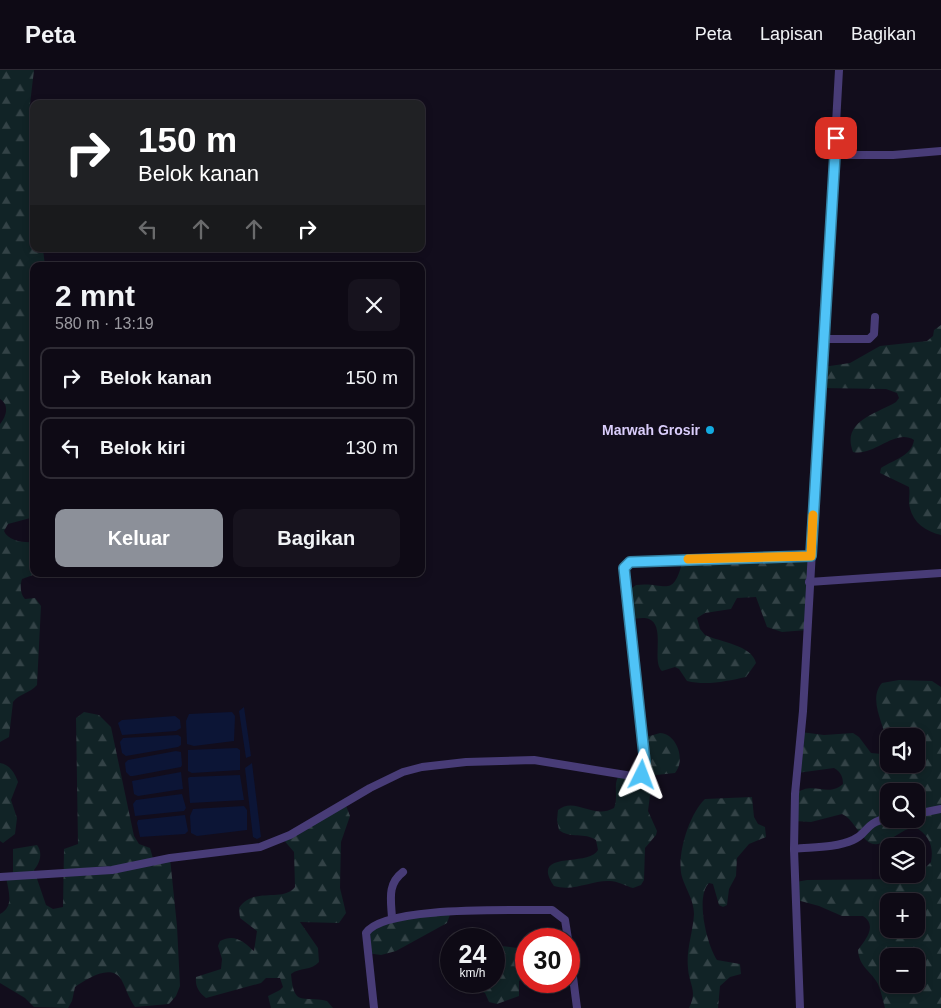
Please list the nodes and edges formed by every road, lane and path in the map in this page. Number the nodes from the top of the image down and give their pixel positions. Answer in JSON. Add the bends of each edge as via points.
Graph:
{"nodes":[{"id":1,"x":839,"y":70,"type":"edge"},
{"id":2,"x":941,"y":151,"type":"edge"},
{"id":3,"x":835,"y":155,"type":"junction"},
{"id":4,"x":876,"y":317,"type":"dead end"},
{"id":5,"x":824,"y":339,"type":"junction"},
{"id":6,"x":811,"y":556,"type":"junction"},
{"id":7,"x":941,"y":573,"type":"edge"},
{"id":8,"x":809,"y":582,"type":"junction"},
{"id":9,"x":941,"y":809,"type":"edge"},
{"id":10,"x":925,"y":812,"type":"edge"},
{"id":11,"x":880,"y":820,"type":"edge"},
{"id":12,"x":794,"y":850,"type":"junction"},
{"id":13,"x":403,"y":872,"type":"dead end"},
{"id":14,"x":0,"y":877,"type":"edge"},
{"id":15,"x":392,"y":918,"type":"junction"},
{"id":16,"x":566,"y":928,"type":"edge"},
{"id":17,"x":575,"y":993,"type":"edge"},
{"id":18,"x":374,"y":1008,"type":"edge"},
{"id":19,"x":577,"y":1008,"type":"edge"},
{"id":20,"x":800,"y":1008,"type":"edge"}],
"edges":[{"from":1,"to":3,"type":"street"},
{"from":2,"to":3,"type":"street","via":[[893,156]]},
{"from":3,"to":5,"type":"street"},
{"from":4,"to":5,"type":"street","via":[[874,334],[869,340]]},
{"from":5,"to":6,"type":"street"},
{"from":6,"to":8,"type":"street"},
{"from":6,"to":14,"type":"street","via":[[660,560],[626,564],[645,763],[642,775],[534,760],[422,767],[370,788],[290,835],[260,846],[170,858],[112,870]]},
{"from":7,"to":8,"type":"street"},
{"from":8,"to":12,"type":"street"},
{"from":9,"to":10,"type":"street"},
{"from":11,"to":12,"type":"street","via":[[872,822],[856,839]]},
{"from":12,"to":20,"type":"street"},
{"from":13,"to":15,"type":"street","via":[[391,886]]},
{"from":15,"to":16,"type":"street","via":[[432,912],[552,910],[565,920]]},
{"from":15,"to":18,"type":"street","via":[[366,933]]},
{"from":17,"to":19,"type":"street"}]}
